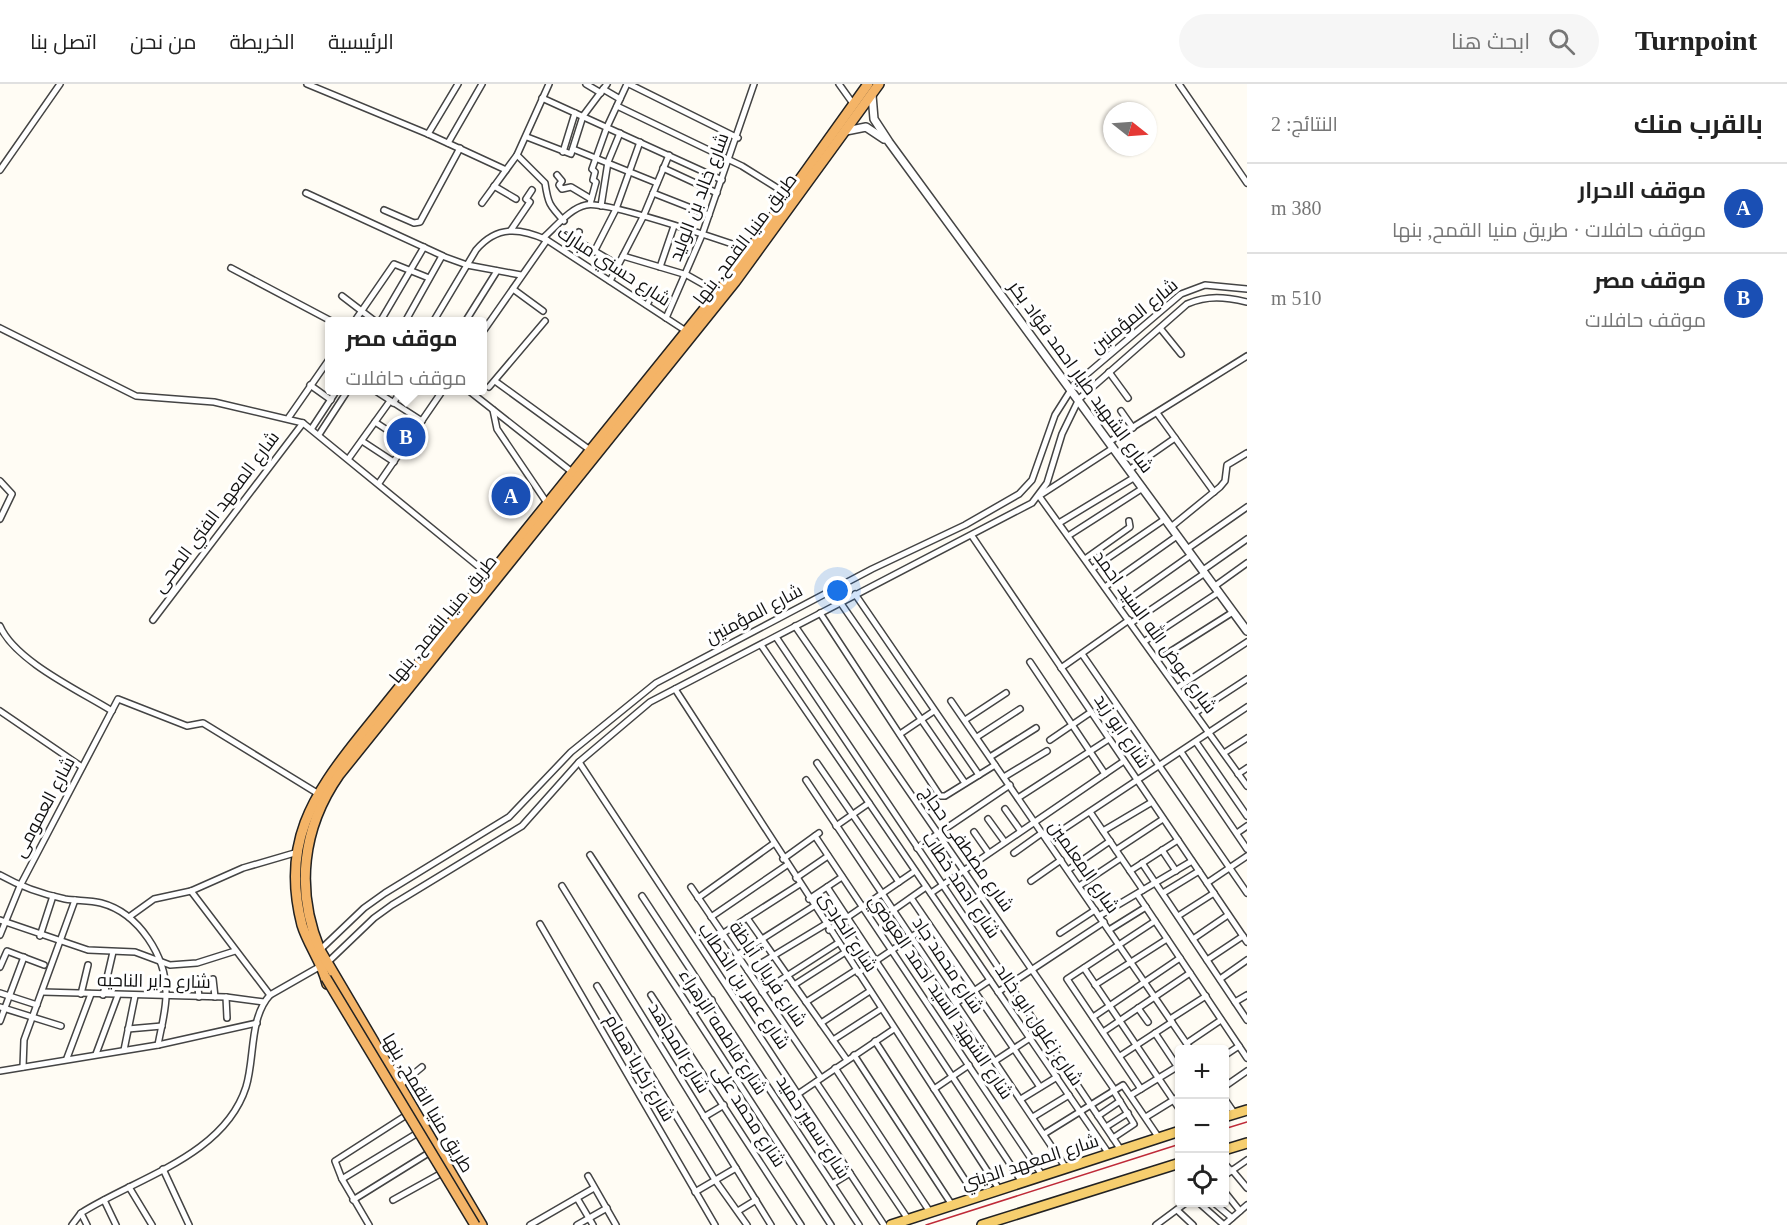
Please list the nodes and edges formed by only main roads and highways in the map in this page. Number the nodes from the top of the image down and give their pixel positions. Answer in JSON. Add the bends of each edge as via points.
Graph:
{"nodes":[{"id":1,"x":868,"y":84,"type":"edge"},
{"id":2,"x":879,"y":84,"type":"edge"},
{"id":3,"x":387,"y":709,"type":"junction"},
{"id":4,"x":323,"y":965,"type":"junction"},
{"id":5,"x":326,"y":978,"type":"junction"},
{"id":6,"x":361,"y":1022,"type":"junction"},
{"id":7,"x":1247,"y":1110,"type":"edge"},
{"id":8,"x":1229,"y":1116,"type":"edge"},
{"id":9,"x":420,"y":1132,"type":"junction"},
{"id":10,"x":1175,"y":1132,"type":"edge"},
{"id":11,"x":1247,"y":1143,"type":"edge"},
{"id":12,"x":1229,"y":1148,"type":"edge"},
{"id":13,"x":1175,"y":1164,"type":"edge"},
{"id":14,"x":470,"y":1225,"type":"edge"},
{"id":15,"x":478,"y":1225,"type":"edge"},
{"id":16,"x":891,"y":1225,"type":"edge"},
{"id":17,"x":982,"y":1225,"type":"edge"}],
"edges":[{"from":1,"to":3,"type":"highway","name":"طريق منيا القمح, بنها","via":[[750,250],[489,575]]},
{"from":2,"to":3,"type":"highway","name":"طريق منيا القمح, بنها","via":[[735,282]]},
{"from":3,"to":4,"type":"highway","name":"طريق منيا القمح, بنها","via":[[330,788],[311,830],[305,860],[305,891]]},
{"from":3,"to":4,"type":"highway","name":"طريق منيا القمح, بنها","via":[[317,793],[303,827],[296,882],[299,912],[307,940]]},
{"from":4,"to":5,"type":"highway","name":"طريق منيا القمح, بنها"},
{"from":4,"to":6,"type":"highway","name":"طريق منيا القمح, بنها"},
{"from":5,"to":9,"type":"highway","name":"طريق منيا القمح, بنها","via":[[331,994],[405,1116]]},
{"from":5,"to":15,"type":"highway","bridge":true},
{"from":6,"to":9,"type":"highway","name":"طريق منيا القمح, بنها","via":[[399,1086]]},
{"from":6,"to":15,"type":"highway","bridge":true,"via":[[365,1035]]},
{"from":7,"to":8,"type":"main road"},
{"from":9,"to":14,"type":"highway","name":"طريق منيا القمح, بنها","via":[[427,1154]]},
{"from":9,"to":15,"type":"highway","name":"طريق منيا القمح, بنها"},
{"from":10,"to":16,"type":"main road","name":"شارع المعهد الديني"},
{"from":11,"to":12,"type":"main road"},
{"from":13,"to":17,"type":"main road"}]}
